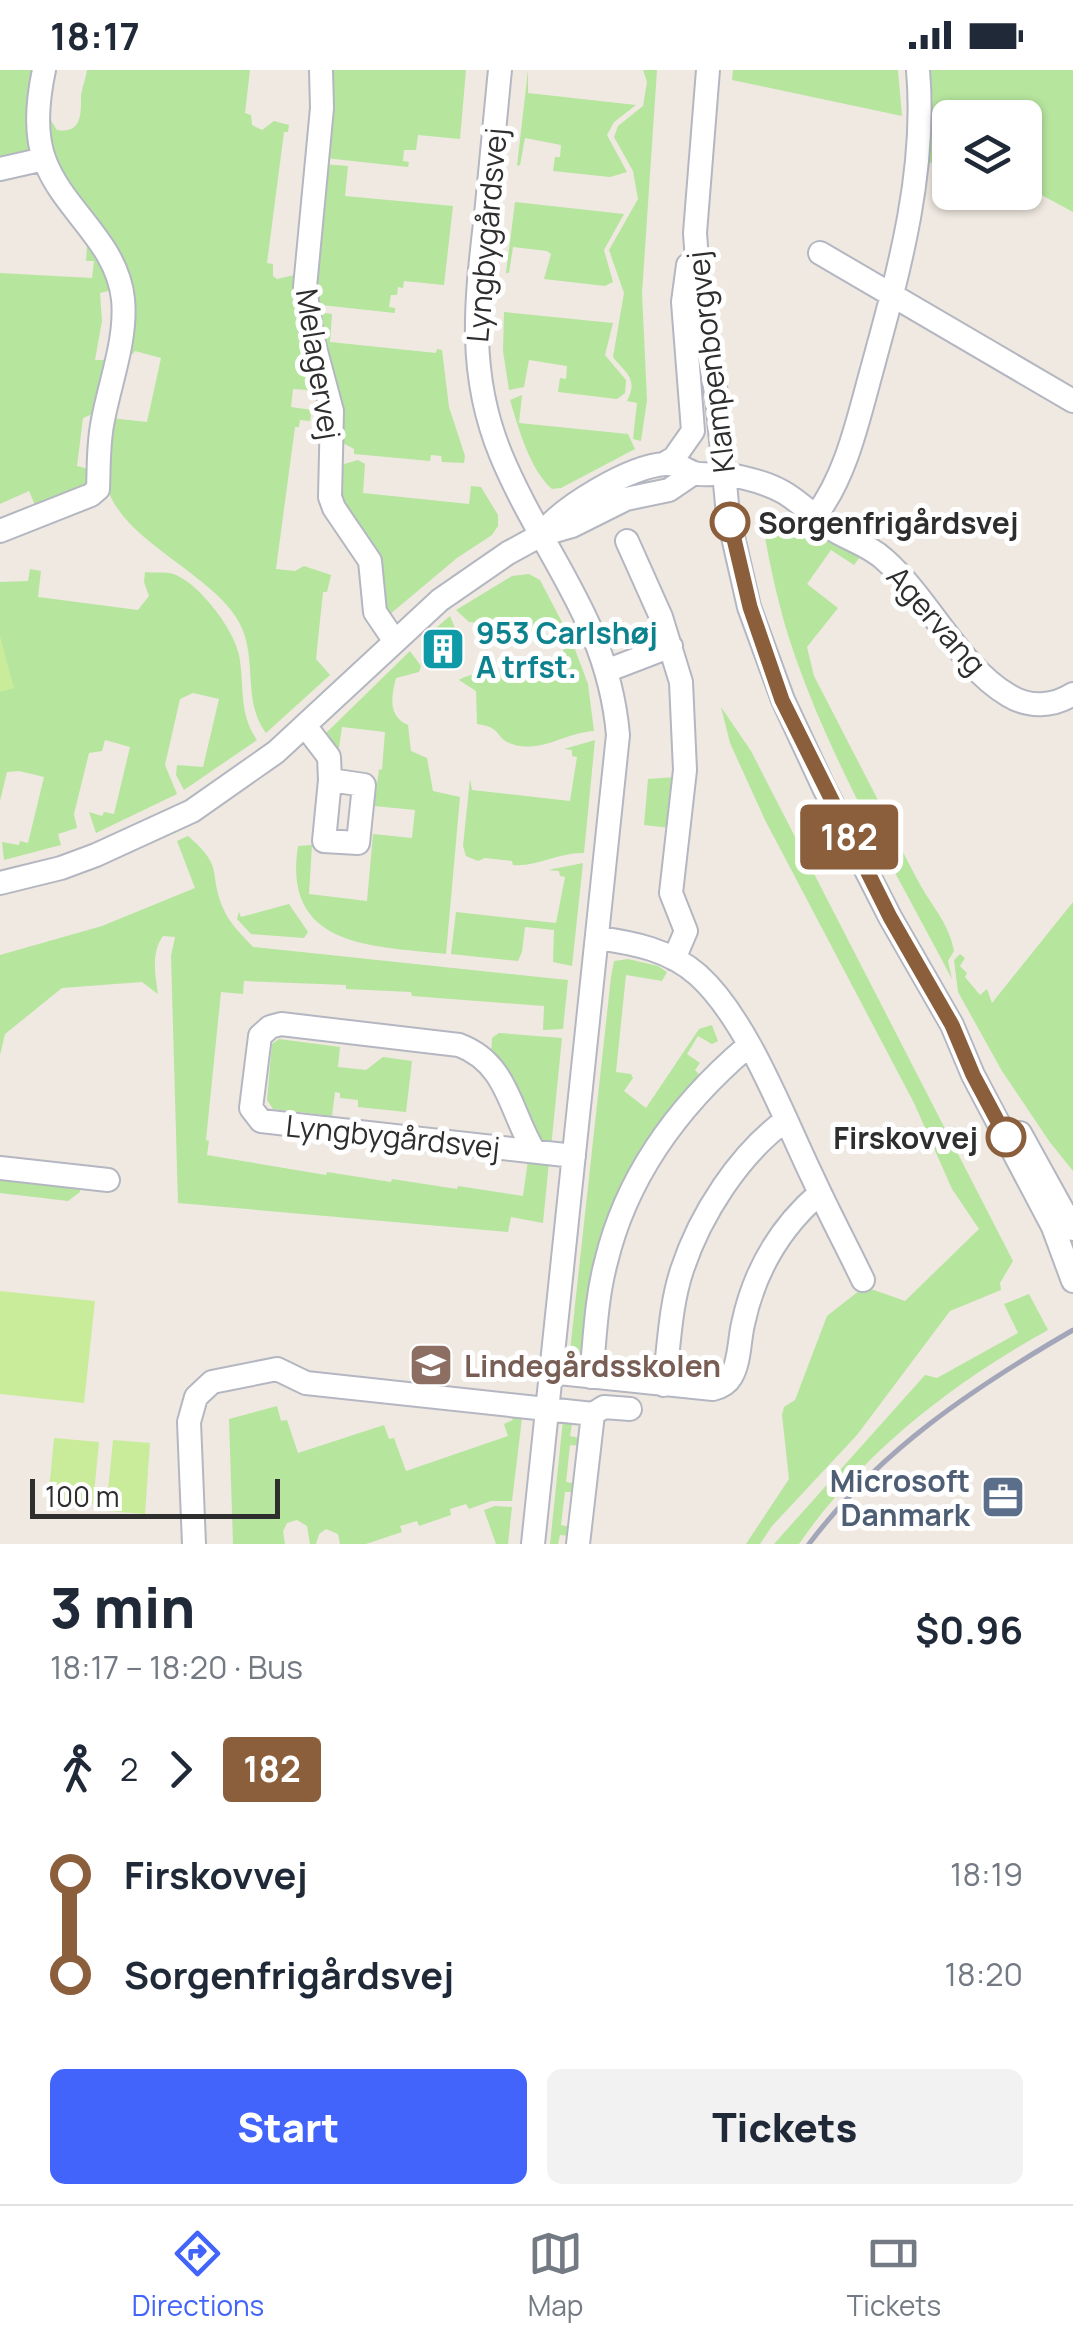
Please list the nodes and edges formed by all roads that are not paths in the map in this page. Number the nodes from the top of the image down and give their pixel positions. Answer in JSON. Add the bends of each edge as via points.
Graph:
{"nodes":[{"id":1,"x":44,"y":70,"type":"edge"},
{"id":2,"x":321,"y":70,"type":"edge"},
{"id":3,"x":500,"y":70,"type":"edge"},
{"id":4,"x":708,"y":70,"type":"edge"},
{"id":5,"x":918,"y":70,"type":"edge"},
{"id":6,"x":44,"y":159,"type":"junction"},
{"id":7,"x":0,"y":168,"type":"edge"},
{"id":8,"x":695,"y":233,"type":"junction"},
{"id":9,"x":820,"y":254,"type":"dead end"},
{"id":10,"x":892,"y":294,"type":"junction"},
{"id":11,"x":1073,"y":401,"type":"edge"},
{"id":12,"x":664,"y":464,"type":"junction"},
{"id":13,"x":694,"y":473,"type":"junction"},
{"id":14,"x":724,"y":474,"type":"junction"},
{"id":15,"x":816,"y":515,"type":"junction"},
{"id":16,"x":0,"y":530,"type":"edge"},
{"id":17,"x":541,"y":535,"type":"junction"},
{"id":18,"x":628,"y":541,"type":"dead end"},
{"id":19,"x":394,"y":640,"type":"junction"},
{"id":20,"x":670,"y":646,"type":"junction"},
{"id":21,"x":606,"y":671,"type":"junction"},
{"id":22,"x":1073,"y":694,"type":"edge"},
{"id":23,"x":306,"y":728,"type":"junction"},
{"id":24,"x":330,"y":780,"type":"dead end"},
{"id":25,"x":0,"y":883,"type":"edge"},
{"id":26,"x":598,"y":938,"type":"junction"},
{"id":27,"x":674,"y":959,"type":"junction"},
{"id":28,"x":748,"y":1046,"type":"junction"},
{"id":29,"x":786,"y":1120,"type":"junction"},
{"id":30,"x":534,"y":1151,"type":"junction"},
{"id":31,"x":574,"y":1156,"type":"junction"},
{"id":32,"x":0,"y":1168,"type":"edge"},
{"id":33,"x":108,"y":1180,"type":"dead end"},
{"id":34,"x":820,"y":1193,"type":"junction"},
{"id":35,"x":1067,"y":1231,"type":"edge"},
{"id":36,"x":863,"y":1280,"type":"dead end"},
{"id":37,"x":1073,"y":1281,"type":"edge"},
{"id":38,"x":549,"y":1372,"type":"junction"},
{"id":39,"x":591,"y":1377,"type":"junction"},
{"id":40,"x":664,"y":1384,"type":"junction"},
{"id":41,"x":546,"y":1408,"type":"junction"},
{"id":42,"x":630,"y":1409,"type":"dead end"},
{"id":43,"x":592,"y":1414,"type":"junction"},
{"id":44,"x":194,"y":1544,"type":"edge"},
{"id":45,"x":533,"y":1544,"type":"edge"},
{"id":46,"x":578,"y":1544,"type":"edge"}],
"edges":[{"from":1,"to":6,"type":"street","via":[[38,110]]},
{"from":2,"to":19,"type":"street","name":"Melagervej","via":[[305,288],[332,412],[330,498],[370,562],[375,612]]},
{"from":3,"to":17,"type":"street","name":"Lyngbygårdsvej","via":[[474,340],[501,455]]},
{"from":4,"to":8,"type":"street","name":"Klampenborgvej"},
{"from":5,"to":10,"type":"street","via":[[917,177]]},
{"from":6,"to":7,"type":"street"},
{"from":6,"to":16,"type":"street","via":[[109,255],[123,321],[102,425],[98,489]]},
{"from":8,"to":12,"type":"street","via":[[683,302],[694,432]]},
{"from":8,"to":14,"type":"street","name":"Klampenborgvej"},
{"from":9,"to":10,"type":"street"},
{"from":10,"to":11,"type":"street"},
{"from":10,"to":15,"type":"street","via":[[832,494]]},
{"from":12,"to":13,"type":"street"},
{"from":12,"to":17,"type":"street","via":[[577,502]]},
{"from":13,"to":14,"type":"street","name":"Agervang"},
{"from":13,"to":17,"type":"street","via":[[669,490],[638,495]]},
{"from":14,"to":15,"type":"street","name":"Agervang","via":[[781,491]]},
{"from":14,"to":35,"type":"street","name":"Klampenborgvej","via":[[750,607],[782,700],[890,917],[952,1025],[972,1047]]},
{"from":15,"to":22,"type":"street","name":"Agervang","via":[[884,559],[994,685],[1025,703],[1062,702]]},
{"from":17,"to":19,"type":"street","via":[[440,600]]},
{"from":17,"to":21,"type":"street","name":"Lyngbygårdsvej","via":[[596,637]]},
{"from":18,"to":20,"type":"street"},
{"from":19,"to":23,"type":"street"},
{"from":20,"to":21,"type":"street"},
{"from":20,"to":27,"type":"street","via":[[681,682],[685,770],[671,894],[686,930]]},
{"from":21,"to":26,"type":"street","name":"Lyngbygårdsvej","via":[[618,735]]},
{"from":23,"to":24,"type":"street","via":[[329,757]]},
{"from":23,"to":25,"type":"street","via":[[221,792],[149,834],[62,868]]},
{"from":26,"to":27,"type":"street","via":[[639,944]]},
{"from":26,"to":31,"type":"street","name":"Lyngbygårdsvej"},
{"from":27,"to":28,"type":"street","via":[[716,994]]},
{"from":28,"to":29,"type":"street"},
{"from":28,"to":39,"type":"street","via":[[680,1113],[636,1180],[606,1259]]},
{"from":29,"to":34,"type":"street"},
{"from":29,"to":40,"type":"street","via":[[706,1216],[682,1270]]},
{"from":30,"to":30,"type":"street","name":"Lyngbygårdsvej","via":[[261,1122],[252,1108],[260,1036],[281,1024],[473,1050],[500,1078]]},
{"from":30,"to":31,"type":"street","name":"Lyngbygårdsvej"},
{"from":31,"to":38,"type":"street","name":"Lyngbygårdsvej"},
{"from":32,"to":33,"type":"street"},
{"from":34,"to":36,"type":"street"},
{"from":34,"to":40,"type":"street","via":[[769,1252],[728,1382],[713,1389]]},
{"from":35,"to":37,"type":"street","name":"Klampenborgvej"},
{"from":38,"to":39,"type":"street"},
{"from":38,"to":41,"type":"street","name":"Lyngbygårdsvej"},
{"from":39,"to":40,"type":"street"},
{"from":41,"to":43,"type":"street"},
{"from":41,"to":44,"type":"street","via":[[306,1383],[277,1369],[212,1382],[196,1398],[189,1422]]},
{"from":41,"to":45,"type":"street","name":"Lyngbygårdsvej"},
{"from":42,"to":43,"type":"street","via":[[604,1407]]},
{"from":43,"to":46,"type":"street"}]}
